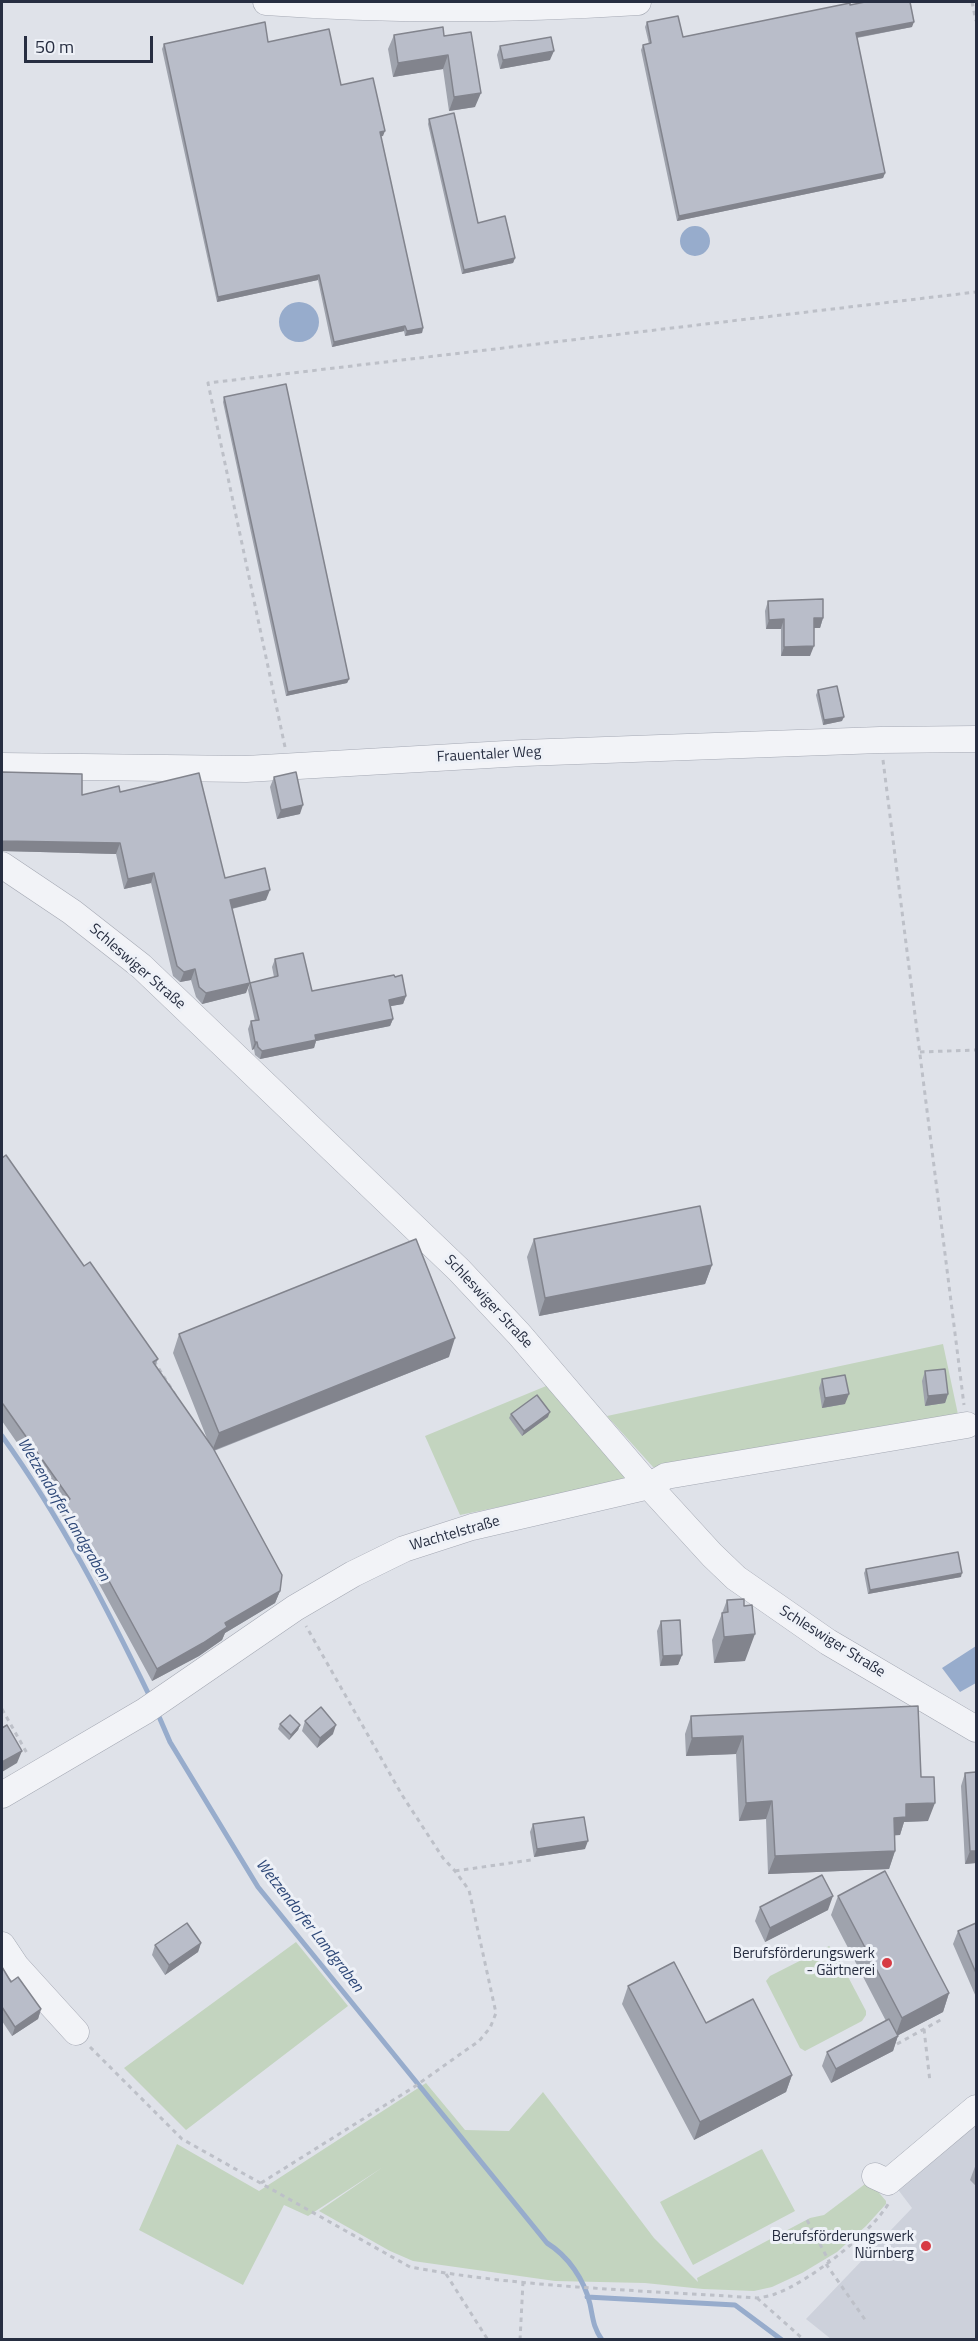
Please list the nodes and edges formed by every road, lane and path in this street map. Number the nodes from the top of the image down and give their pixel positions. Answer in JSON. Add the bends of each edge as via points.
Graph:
{"nodes":[{"id":1,"x":266,"y":2,"type":"edge"},
{"id":2,"x":638,"y":2,"type":"edge"},
{"id":3,"x":972,"y":2,"type":"edge"},
{"id":4,"x":358,"y":4,"type":"edge"},
{"id":5,"x":976,"y":21,"type":"edge"},
{"id":6,"x":976,"y":292,"type":"edge"},
{"id":7,"x":976,"y":739,"type":"edge"},
{"id":8,"x":880,"y":740,"type":"junction"},
{"id":9,"x":2,"y":766,"type":"edge"},
{"id":10,"x":289,"y":766,"type":"junction"},
{"id":11,"x":2,"y":866,"type":"edge"},
{"id":12,"x":976,"y":1050,"type":"edge"},
{"id":13,"x":920,"y":1052,"type":"junction"},
{"id":14,"x":148,"y":1353,"type":"edge"},
{"id":15,"x":180,"y":1403,"type":"edge"},
{"id":16,"x":967,"y":1425,"type":"joint"},
{"id":17,"x":649,"y":1486,"type":"junction"},
{"id":18,"x":295,"y":1608,"type":"junction"},
{"id":19,"x":2,"y":1709,"type":"edge"},
{"id":20,"x":976,"y":1729,"type":"edge"},
{"id":21,"x":39,"y":1774,"type":"junction"},
{"id":22,"x":2,"y":1795,"type":"edge"},
{"id":23,"x":531,"y":1860,"type":"dead end"},
{"id":24,"x":455,"y":1871,"type":"junction"},
{"id":25,"x":2,"y":1945,"type":"edge"},
{"id":26,"x":944,"y":2018,"type":"dead end"},
{"id":27,"x":924,"y":2029,"type":"junction"},
{"id":28,"x":76,"y":2032,"type":"joint"},
{"id":29,"x":897,"y":2044,"type":"edge"},
{"id":30,"x":930,"y":2082,"type":"dead end"},
{"id":31,"x":976,"y":2108,"type":"edge"},
{"id":32,"x":882,"y":2179,"type":"joint"},
{"id":33,"x":261,"y":2184,"type":"junction"},
{"id":34,"x":807,"y":2220,"type":"dead end"},
{"id":35,"x":827,"y":2262,"type":"junction"},
{"id":36,"x":446,"y":2274,"type":"junction"},
{"id":37,"x":524,"y":2282,"type":"junction"},
{"id":38,"x":757,"y":2298,"type":"junction"},
{"id":39,"x":866,"y":2321,"type":"dead end"},
{"id":40,"x":488,"y":2340,"type":"edge"},
{"id":41,"x":520,"y":2340,"type":"edge"},
{"id":42,"x":804,"y":2340,"type":"edge"}],
"edges":[{"from":1,"to":4,"type":"street"},
{"from":2,"to":4,"type":"street","via":[[502,9]]},
{"from":3,"to":5,"type":"path"},
{"from":6,"to":10,"type":"path","via":[[208,383]]},
{"from":7,"to":8,"type":"street","name":"Frauentaler Weg"},
{"from":8,"to":10,"type":"street","name":"Frauentaler Weg"},
{"from":8,"to":13,"type":"path"},
{"from":9,"to":10,"type":"street","name":"Frauentaler Weg","via":[[246,769]]},
{"from":11,"to":17,"type":"street","name":"Schleswiger Straße","via":[[72,912],[141,966],[459,1270]]},
{"from":12,"to":13,"type":"path"},
{"from":13,"to":16,"type":"path"},
{"from":14,"to":15,"type":"path"},
{"from":16,"to":17,"type":"street","name":"Wachtelstraße","via":[[666,1476]]},
{"from":17,"to":18,"type":"street","name":"Wachtelstraße","via":[[438,1536],[353,1574]]},
{"from":17,"to":20,"type":"street","name":"Schleswiger Straße","via":[[736,1578],[828,1641]]},
{"from":18,"to":21,"type":"street","name":"Wachtelstraße","via":[[153,1705]]},
{"from":18,"to":24,"type":"path","via":[[402,1795]]},
{"from":19,"to":21,"type":"path"},
{"from":21,"to":22,"type":"street","name":"Wachtelstraße"},
{"from":23,"to":24,"type":"path"},
{"from":24,"to":33,"type":"path","via":[[469,1890],[496,2013],[490,2028],[424,2081]]},
{"from":25,"to":28,"type":"street"},
{"from":26,"to":27,"type":"path"},
{"from":27,"to":29,"type":"path"},
{"from":27,"to":30,"type":"path"},
{"from":28,"to":33,"type":"path","via":[[182,2139]]},
{"from":31,"to":32,"type":"street"},
{"from":32,"to":35,"type":"path","via":[[891,2200],[883,2215]]},
{"from":33,"to":36,"type":"path","via":[[410,2267]]},
{"from":34,"to":35,"type":"path"},
{"from":35,"to":38,"type":"path","via":[[775,2294]]},
{"from":35,"to":39,"type":"path"},
{"from":36,"to":37,"type":"path"},
{"from":36,"to":40,"type":"path"},
{"from":37,"to":38,"type":"path"},
{"from":37,"to":41,"type":"path"},
{"from":38,"to":42,"type":"path"}]}
